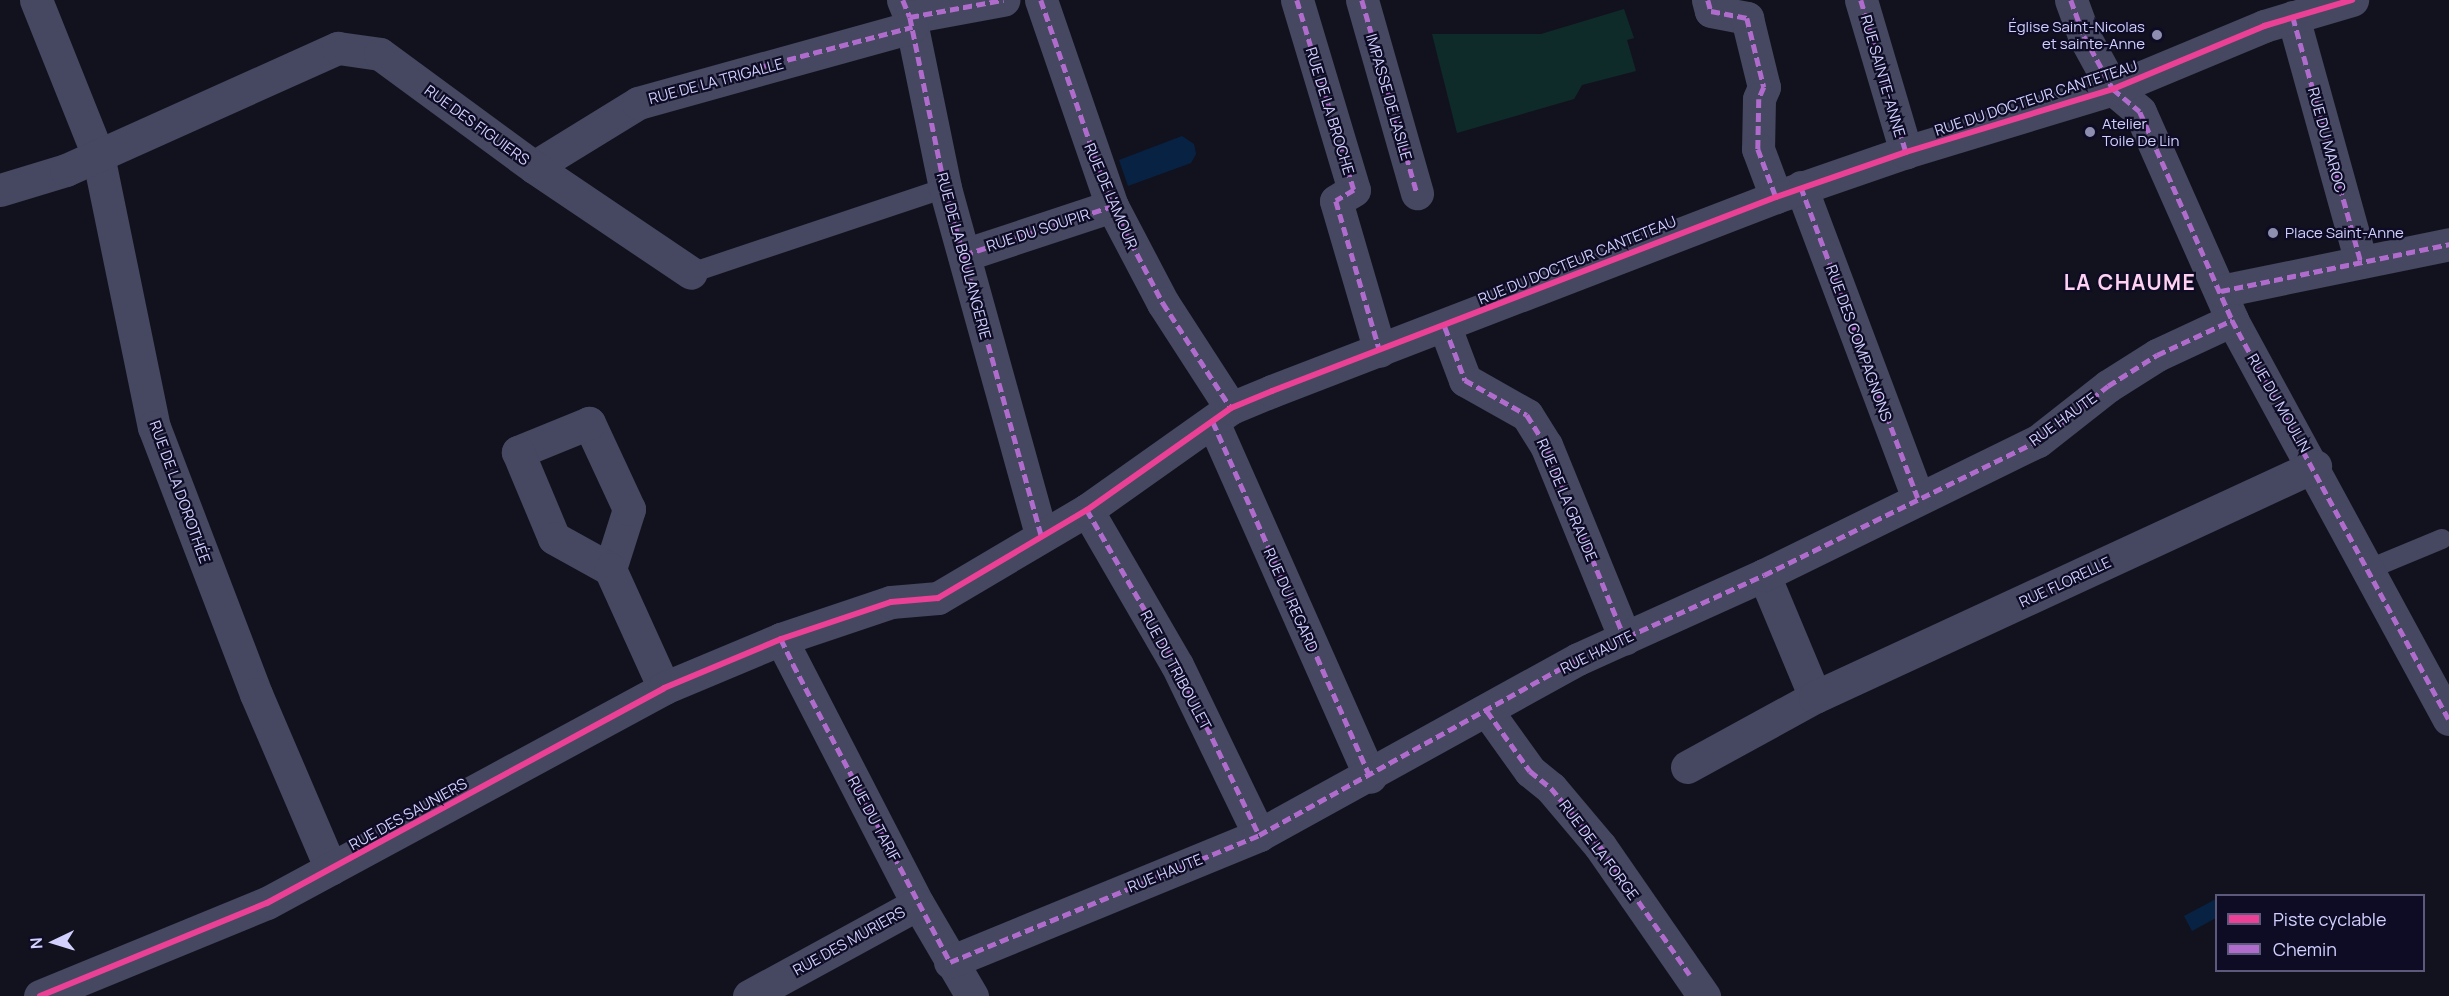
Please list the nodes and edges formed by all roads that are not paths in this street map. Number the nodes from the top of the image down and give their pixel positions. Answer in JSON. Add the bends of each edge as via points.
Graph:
{"nodes":[{"id":1,"x":36,"y":0,"type":"edge"},
{"id":2,"x":1003,"y":0,"type":"edge"},
{"id":3,"x":1041,"y":0,"type":"edge"},
{"id":4,"x":1297,"y":0,"type":"edge"},
{"id":5,"x":1362,"y":0,"type":"edge"},
{"id":6,"x":1708,"y":0,"type":"edge"},
{"id":7,"x":1861,"y":0,"type":"edge"},
{"id":8,"x":2071,"y":0,"type":"edge"},
{"id":9,"x":2346,"y":0,"type":"edge"},
{"id":10,"x":2352,"y":0,"type":"edge"},
{"id":11,"x":946,"y":5,"type":"edge"},
{"id":12,"x":908,"y":15,"type":"edge"},
{"id":13,"x":2293,"y":17,"type":"junction"},
{"id":14,"x":2113,"y":89,"type":"junction"},
{"id":15,"x":1906,"y":152,"type":"junction"},
{"id":16,"x":98,"y":155,"type":"junction"},
{"id":17,"x":534,"y":167,"type":"junction"},
{"id":18,"x":945,"y":188,"type":"junction"},
{"id":19,"x":0,"y":190,"type":"edge"},
{"id":20,"x":1789,"y":192,"type":"junction"},
{"id":21,"x":1417,"y":193,"type":"dead end"},
{"id":22,"x":1112,"y":206,"type":"junction"},
{"id":23,"x":2449,"y":244,"type":"edge"},
{"id":24,"x":964,"y":255,"type":"junction"},
{"id":25,"x":2361,"y":262,"type":"junction"},
{"id":26,"x":691,"y":273,"type":"joint"},
{"id":27,"x":2227,"y":306,"type":"junction"},
{"id":28,"x":1445,"y":327,"type":"junction"},
{"id":29,"x":1380,"y":351,"type":"junction"},
{"id":30,"x":1222,"y":415,"type":"junction"},
{"id":31,"x":2315,"y":466,"type":"junction"},
{"id":32,"x":1918,"y":498,"type":"junction"},
{"id":33,"x":1087,"y":510,"type":"junction"},
{"id":34,"x":1041,"y":535,"type":"junction"},
{"id":35,"x":2442,"y":539,"type":"dead end"},
{"id":36,"x":610,"y":568,"type":"dead end"},
{"id":37,"x":2367,"y":570,"type":"junction"},
{"id":38,"x":1764,"y":575,"type":"junction"},
{"id":39,"x":781,"y":639,"type":"junction"},
{"id":40,"x":1624,"y":639,"type":"junction"},
{"id":41,"x":664,"y":688,"type":"junction"},
{"id":42,"x":1815,"y":697,"type":"junction"},
{"id":43,"x":1487,"y":711,"type":"junction"},
{"id":44,"x":2449,"y":718,"type":"edge"},
{"id":45,"x":1687,"y":767,"type":"dead end"},
{"id":46,"x":1370,"y":777,"type":"junction"},
{"id":47,"x":1259,"y":835,"type":"junction"},
{"id":48,"x":331,"y":869,"type":"junction"},
{"id":49,"x":918,"y":904,"type":"junction"},
{"id":50,"x":950,"y":962,"type":"junction"},
{"id":51,"x":1697,"y":986,"type":"edge"},
{"id":52,"x":39,"y":996,"type":"edge"},
{"id":53,"x":749,"y":996,"type":"edge"},
{"id":54,"x":972,"y":996,"type":"edge"}],
"edges":[{"from":1,"to":16,"type":"street","name":"RUE DE LA DOROTHÉE"},
{"from":2,"to":11,"type":"street"},
{"from":3,"to":22,"type":"street","name":"RUE DE L'AMOUR"},
{"from":4,"to":29,"type":"street","name":"RUE DE LA BROCHE","via":[[1354,190],[1336,201]]},
{"from":5,"to":21,"type":"street","name":"IMPASSE DE L'ASILE"},
{"from":6,"to":20,"type":"street","name":"RUE DES COMPAGNONS","via":[[1711,11],[1747,18],[1764,87],[1759,99],[1758,149]]},
{"from":7,"to":15,"type":"street","name":"RUE SAINTE-ANNE"},
{"from":8,"to":14,"type":"street","via":[[2084,36]]},
{"from":9,"to":10,"type":"street","name":"RUE DU DOCTEUR CANTETEAU"},
{"from":9,"to":13,"type":"street","name":"RUE DU DOCTEUR CANTETEAU"},
{"from":11,"to":12,"type":"street"},
{"from":12,"to":17,"type":"street","name":"RUE DE LA TRIGALLE","via":[[638,103]]},
{"from":12,"to":18,"type":"street","name":"RUE DE LA BOULANGERIE"},
{"from":13,"to":14,"type":"street","name":"RUE DU DOCTEUR CANTETEAU"},
{"from":13,"to":25,"type":"street","name":"RUE DU MAROC"},
{"from":14,"to":15,"type":"street","name":"RUE DU DOCTEUR CANTETEAU"},
{"from":14,"to":27,"type":"street","name":"RUE DU MOULIN","via":[[2140,112]]},
{"from":15,"to":20,"type":"street","name":"RUE DU DOCTEUR CANTETEAU"},
{"from":16,"to":17,"type":"street","name":"RUE DES FIGUIERS","via":[[338,48],[381,54]]},
{"from":16,"to":19,"type":"street","name":"RUE DES FIGUIERS"},
{"from":16,"to":48,"type":"street","name":"RUE DE LA DOROTHÉE","via":[[154,427],[256,694]]},
{"from":17,"to":26,"type":"street","name":"RUE DES FIGUIERS"},
{"from":18,"to":24,"type":"street","name":"RUE DE LA BOULANGERIE"},
{"from":18,"to":26,"type":"lane","name":"RUE DES FIGUIERS"},
{"from":20,"to":28,"type":"street","name":"RUE DU DOCTEUR CANTETEAU","via":[[1644,244]]},
{"from":20,"to":32,"type":"street","name":"RUE DES COMPAGNONS"},
{"from":22,"to":24,"type":"street","name":"RUE DU SOUPIR"},
{"from":22,"to":30,"type":"street","name":"RUE DE L'AMOUR"},
{"from":23,"to":25,"type":"street","name":"RUE HAUTE"},
{"from":24,"to":34,"type":"street","name":"RUE DE LA BOULANGERIE"},
{"from":25,"to":27,"type":"street","name":"RUE HAUTE"},
{"from":27,"to":31,"type":"street","name":"RUE DU MOULIN"},
{"from":27,"to":32,"type":"street","name":"RUE HAUTE","via":[[2108,386],[2038,441]]},
{"from":28,"to":29,"type":"street","name":"RUE DU DOCTEUR CANTETEAU"},
{"from":28,"to":40,"type":"street","name":"RUE DE LA GRAUDE","via":[[1465,380],[1527,415],[1546,445]]},
{"from":29,"to":30,"type":"street","name":"RUE DU DOCTEUR CANTETEAU"},
{"from":30,"to":33,"type":"street","name":"RUE DU DOCTEUR CANTETEAU"},
{"from":30,"to":46,"type":"street","name":"RUE DU REGARD"},
{"from":31,"to":37,"type":"street","name":"RUE DU MOULIN"},
{"from":31,"to":42,"type":"street","name":"RUE FLORELLE"},
{"from":32,"to":38,"type":"street","name":"RUE HAUTE"},
{"from":33,"to":34,"type":"street","name":"RUE DU DOCTEUR CANTETEAU"},
{"from":33,"to":47,"type":"street","name":"RUE DU TRIBOULET","via":[[1177,665]]},
{"from":34,"to":39,"type":"street","name":"RUE DU DOCTEUR CANTETEAU","via":[[989,571],[938,598],[891,602]]},
{"from":35,"to":37,"type":"lane"},
{"from":36,"to":41,"type":"street"},
{"from":37,"to":44,"type":"street","name":"RUE DU MOULIN"},
{"from":38,"to":40,"type":"street","name":"RUE HAUTE"},
{"from":38,"to":42,"type":"street"},
{"from":39,"to":41,"type":"street","name":"RUE DES SAUNIERS"},
{"from":39,"to":49,"type":"street","name":"RUE DU TARIF"},
{"from":40,"to":43,"type":"street","name":"RUE HAUTE","via":[[1578,659]]},
{"from":41,"to":48,"type":"street","name":"RUE DES SAUNIERS"},
{"from":42,"to":45,"type":"street","name":"RUE FLORELLE"},
{"from":43,"to":46,"type":"street","name":"RUE HAUTE"},
{"from":43,"to":51,"type":"street","name":"RUE DE LA FORGE","via":[[1530,771],[1551,788],[1600,846]]},
{"from":46,"to":47,"type":"street","name":"RUE HAUTE"},
{"from":47,"to":50,"type":"street","name":"RUE HAUTE"},
{"from":48,"to":52,"type":"street","name":"RUE DES SAUNIERS","via":[[267,903]]},
{"from":49,"to":50,"type":"street","name":"RUE DU TARIF"},
{"from":49,"to":53,"type":"street","name":"RUE DES MURIERS"},
{"from":50,"to":54,"type":"street","name":"RUE DU TARIF"}]}
